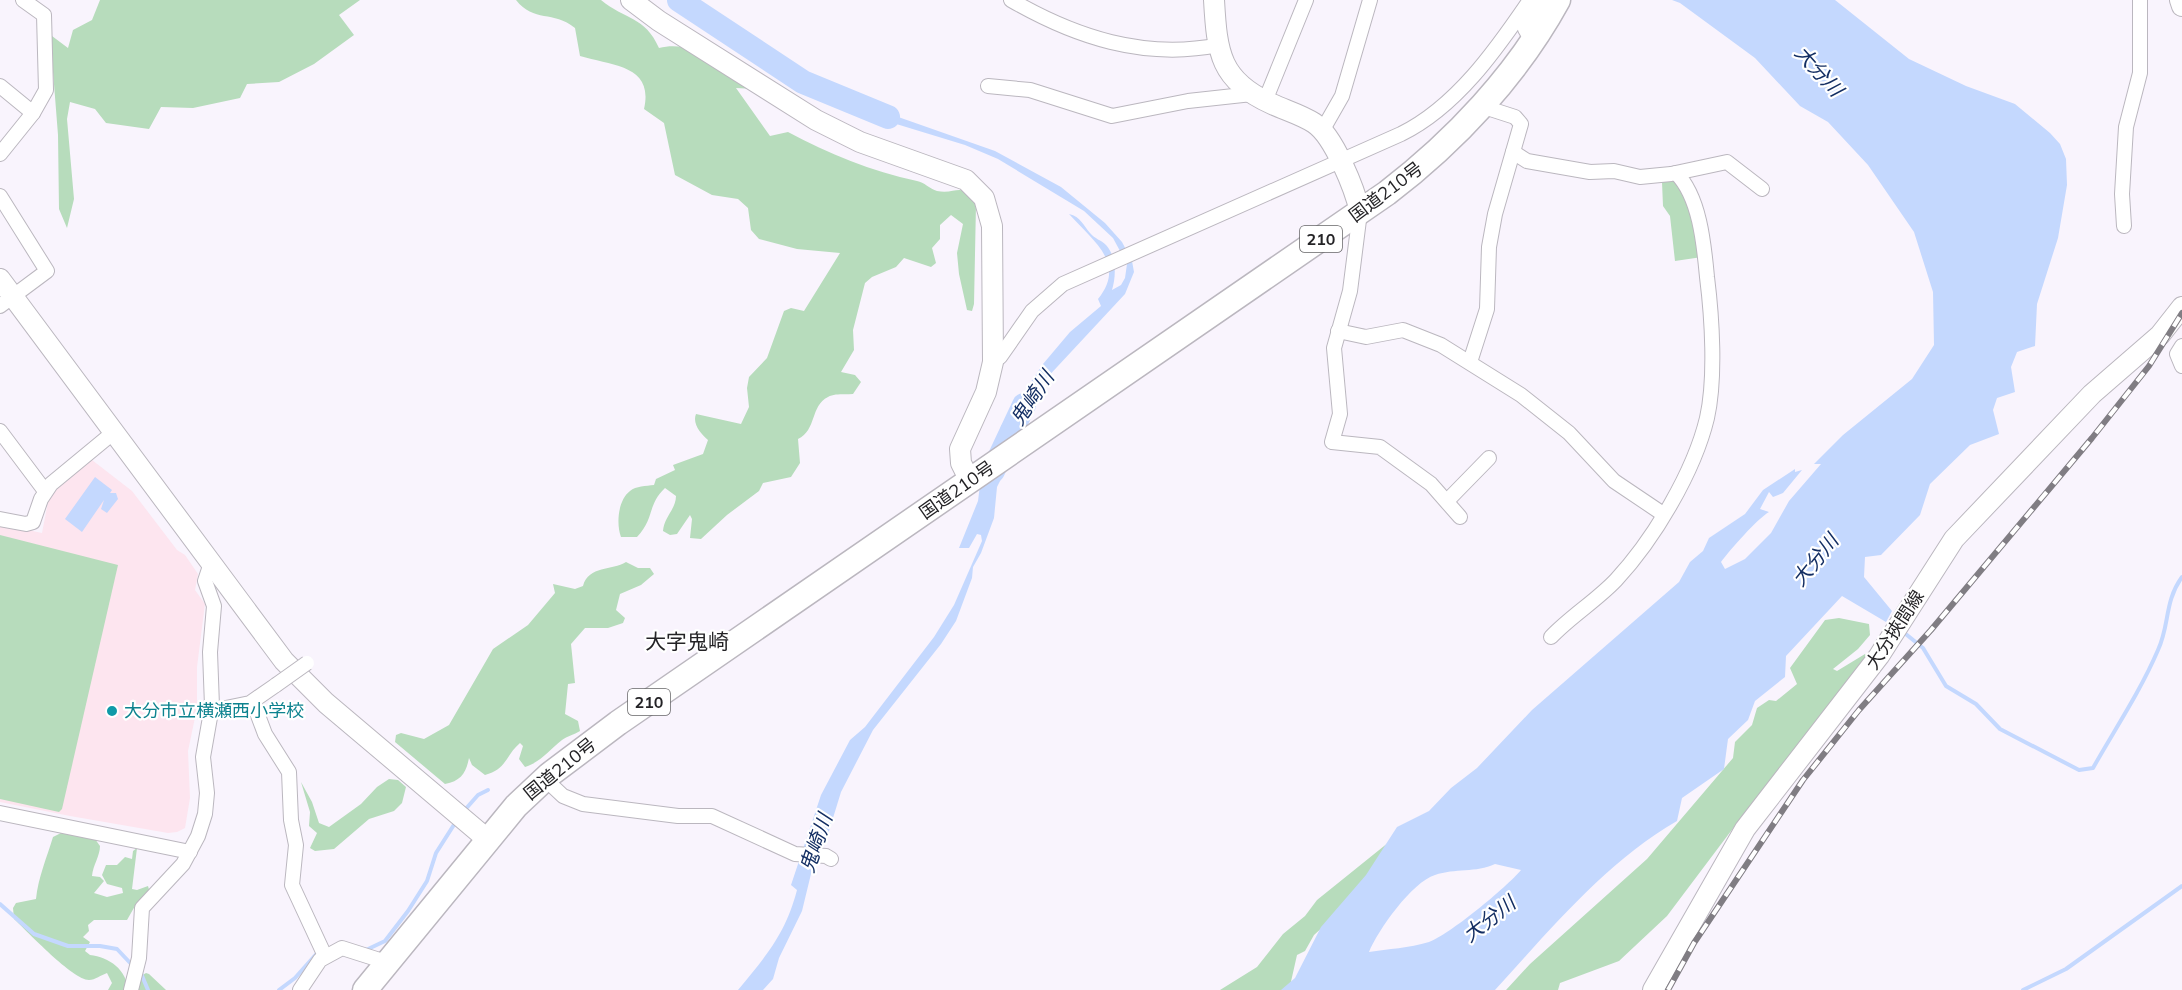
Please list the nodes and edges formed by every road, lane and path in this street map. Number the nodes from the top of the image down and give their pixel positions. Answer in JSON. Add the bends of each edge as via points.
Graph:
{"nodes":[{"id":1,"x":23,"y":0,"type":"edge"},
{"id":2,"x":631,"y":0,"type":"edge"},
{"id":3,"x":1011,"y":0,"type":"edge"},
{"id":4,"x":1214,"y":0,"type":"edge"},
{"id":5,"x":1306,"y":0,"type":"edge"},
{"id":6,"x":1370,"y":0,"type":"edge"},
{"id":7,"x":1530,"y":0,"type":"edge"},
{"id":8,"x":1539,"y":0,"type":"edge"},
{"id":9,"x":1558,"y":0,"type":"edge"},
{"id":10,"x":2140,"y":0,"type":"edge"},
{"id":11,"x":2180,"y":0,"type":"edge"},
{"id":12,"x":2182,"y":6,"type":"edge"},
{"id":13,"x":1532,"y":41,"type":"junction"},
{"id":14,"x":1219,"y":45,"type":"junction"},
{"id":15,"x":0,"y":86,"type":"edge"},
{"id":16,"x":988,"y":86,"type":"dead end"},
{"id":17,"x":1258,"y":98,"type":"junction"},
{"id":18,"x":1480,"y":106,"type":"junction"},
{"id":19,"x":33,"y":113,"type":"junction"},
{"id":20,"x":1322,"y":130,"type":"junction"},
{"id":21,"x":1513,"y":152,"type":"junction"},
{"id":22,"x":0,"y":154,"type":"edge"},
{"id":23,"x":1340,"y":161,"type":"junction"},
{"id":24,"x":1676,"y":173,"type":"junction"},
{"id":25,"x":1762,"y":189,"type":"dead end"},
{"id":26,"x":0,"y":196,"type":"edge"},
{"id":27,"x":1360,"y":212,"type":"junction"},
{"id":28,"x":2124,"y":226,"type":"dead end"},
{"id":29,"x":0,"y":279,"type":"edge"},
{"id":30,"x":7,"y":301,"type":"edge"},
{"id":31,"x":2182,"y":307,"type":"edge"},
{"id":32,"x":1338,"y":331,"type":"junction"},
{"id":33,"x":2182,"y":346,"type":"edge"},
{"id":34,"x":993,"y":358,"type":"junction"},
{"id":35,"x":1470,"y":362,"type":"junction"},
{"id":36,"x":2182,"y":366,"type":"edge"},
{"id":37,"x":0,"y":431,"type":"edge"},
{"id":38,"x":114,"y":432,"type":"junction"},
{"id":39,"x":1489,"y":458,"type":"dead end"},
{"id":40,"x":977,"y":476,"type":"junction"},
{"id":41,"x":45,"y":491,"type":"junction"},
{"id":42,"x":1447,"y":501,"type":"junction"},
{"id":43,"x":1663,"y":514,"type":"junction"},
{"id":44,"x":1460,"y":517,"type":"dead end"},
{"id":45,"x":0,"y":519,"type":"edge"},
{"id":46,"x":211,"y":563,"type":"junction"},
{"id":47,"x":1551,"y":637,"type":"dead end"},
{"id":48,"x":307,"y":663,"type":"dead end"},
{"id":49,"x":253,"y":702,"type":"junction"},
{"id":50,"x":211,"y":711,"type":"junction"},
{"id":51,"x":545,"y":779,"type":"junction"},
{"id":52,"x":0,"y":813,"type":"edge"},
{"id":53,"x":487,"y":839,"type":"junction"},
{"id":54,"x":190,"y":852,"type":"junction"},
{"id":55,"x":828,"y":857,"type":"dead end"},
{"id":56,"x":325,"y":956,"type":"junction"},
{"id":57,"x":386,"y":962,"type":"junction"},
{"id":58,"x":366,"y":988,"type":"edge"},
{"id":59,"x":131,"y":990,"type":"edge"},
{"id":60,"x":300,"y":990,"type":"edge"},
{"id":61,"x":1653,"y":990,"type":"edge"}],
"edges":[{"from":1,"to":19,"type":"street","via":[[44,15],[46,90]]},
{"from":2,"to":34,"type":"street","via":[[837,132],[973,186],[984,198],[992,220]]},
{"from":3,"to":14,"type":"street","via":[[1090,38],[1148,50]]},
{"from":4,"to":14,"type":"street"},
{"from":5,"to":17,"type":"street"},
{"from":6,"to":20,"type":"street","via":[[1342,96]]},
{"from":7,"to":23,"type":"street","via":[[1442,108],[1413,128]]},
{"from":8,"to":13,"type":"street","via":[[1524,29]]},
{"from":9,"to":13,"type":"highway","name":"国道210号","number":"210"},
{"from":10,"to":28,"type":"street","via":[[2140,73],[2127,127]]},
{"from":11,"to":12,"type":"street"},
{"from":13,"to":18,"type":"highway","name":"国道210号","number":"210"},
{"from":14,"to":17,"type":"street","via":[[1227,71]]},
{"from":15,"to":19,"type":"street"},
{"from":16,"to":17,"type":"street","via":[[1030,90],[1112,116],[1188,100]]},
{"from":17,"to":20,"type":"street"},
{"from":18,"to":21,"type":"street","via":[[1520,121]]},
{"from":18,"to":27,"type":"highway","name":"国道210号","number":"210","via":[[1422,165]]},
{"from":19,"to":22,"type":"street"},
{"from":20,"to":23,"type":"street"},
{"from":21,"to":24,"type":"street","via":[[1527,161],[1590,172],[1614,171],[1640,177]]},
{"from":21,"to":35,"type":"street","via":[[1492,227],[1487,309]]},
{"from":23,"to":27,"type":"street"},
{"from":23,"to":34,"type":"street","via":[[1063,284],[1032,311],[1000,357]]},
{"from":24,"to":25,"type":"street","via":[[1727,162]]},
{"from":24,"to":43,"type":"street","via":[[1692,204],[1703,250],[1711,313],[1711,384],[1701,438],[1686,475]]},
{"from":26,"to":30,"type":"street","via":[[46,271]]},
{"from":27,"to":32,"type":"street","via":[[1350,291]]},
{"from":27,"to":40,"type":"highway","name":"国道210号","number":"210"},
{"from":29,"to":30,"type":"street"},
{"from":30,"to":38,"type":"street"},
{"from":31,"to":61,"type":"street","name":"大分挾間線","via":[[2160,335],[2092,394],[1980,508],[1944,553],[1880,656],[1745,829]]},
{"from":32,"to":35,"type":"street","via":[[1366,337],[1403,330],[1432,340]]},
{"from":32,"to":42,"type":"street","via":[[1334,354],[1340,414],[1332,442],[1380,447],[1421,476]]},
{"from":33,"to":36,"type":"street","via":[[2177,354]]},
{"from":34,"to":40,"type":"street","via":[[986,392],[961,445],[961,463]]},
{"from":35,"to":43,"type":"street","via":[[1545,413],[1614,481]]},
{"from":37,"to":41,"type":"street"},
{"from":38,"to":41,"type":"street"},
{"from":38,"to":46,"type":"street"},
{"from":39,"to":42,"type":"street"},
{"from":40,"to":51,"type":"highway","name":"国道210号","number":"210","via":[[618,723]]},
{"from":41,"to":45,"type":"street","via":[[31,524]]},
{"from":42,"to":44,"type":"street"},
{"from":43,"to":47,"type":"street","via":[[1616,580]]},
{"from":46,"to":50,"type":"street","via":[[205,581],[214,606]]},
{"from":46,"to":53,"type":"street","via":[[308,687]]},
{"from":48,"to":49,"type":"street","bridge":true},
{"from":49,"to":50,"type":"street"},
{"from":49,"to":56,"type":"street","via":[[265,734],[289,772],[296,845],[292,885]]},
{"from":50,"to":54,"type":"street","via":[[203,758],[207,803]]},
{"from":51,"to":53,"type":"highway","name":"国道210号","number":"210"},
{"from":51,"to":55,"type":"street","via":[[563,796],[583,804],[678,816],[712,816],[798,855]]},
{"from":52,"to":54,"type":"street"},
{"from":53,"to":57,"type":"highway","name":"国道210号","number":"210"},
{"from":54,"to":59,"type":"street","via":[[142,908],[140,958]]},
{"from":56,"to":57,"type":"street","via":[[345,948]]},
{"from":56,"to":60,"type":"street"},
{"from":57,"to":58,"type":"highway","name":"国道210号","number":"210"}]}
